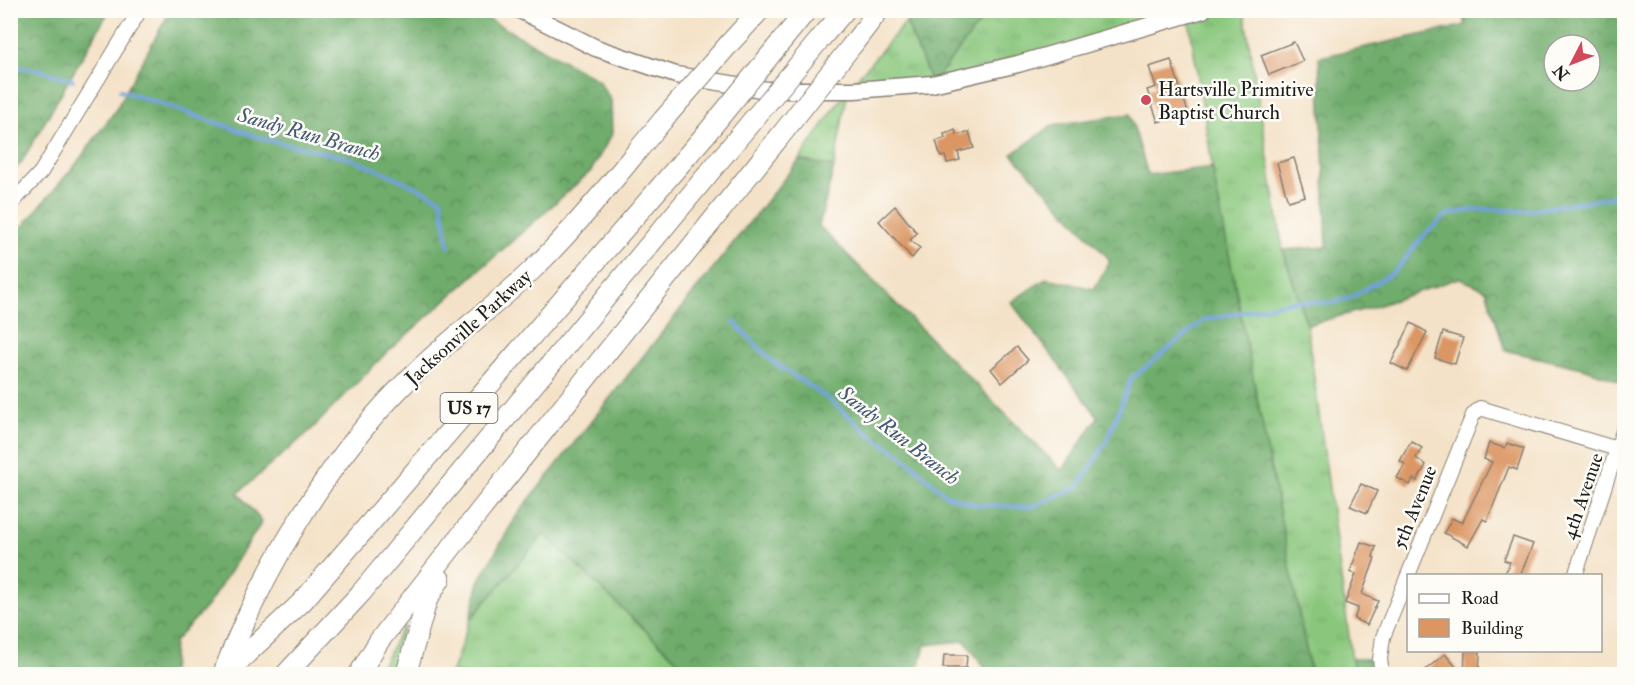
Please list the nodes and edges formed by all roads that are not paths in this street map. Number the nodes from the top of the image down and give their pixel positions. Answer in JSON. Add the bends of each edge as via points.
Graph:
{"nodes":[{"id":1,"x":140,"y":10,"type":"edge"},
{"id":2,"x":520,"y":10,"type":"edge"},
{"id":3,"x":760,"y":10,"type":"edge"},
{"id":4,"x":807,"y":10,"type":"edge"},
{"id":5,"x":845,"y":10,"type":"edge"},
{"id":6,"x":879,"y":10,"type":"edge"},
{"id":7,"x":1203,"y":10,"type":"edge"},
{"id":8,"x":10,"y":205,"type":"edge"},
{"id":9,"x":1624,"y":428,"type":"edge"},
{"id":10,"x":1622,"y":450,"type":"edge"},
{"id":11,"x":479,"y":512,"type":"junction"},
{"id":12,"x":1408,"y":574,"type":"edge"},
{"id":13,"x":1576,"y":574,"type":"edge"},
{"id":14,"x":1407,"y":577,"type":"edge"},
{"id":15,"x":224,"y":675,"type":"edge"},
{"id":16,"x":286,"y":675,"type":"edge"},
{"id":17,"x":359,"y":675,"type":"edge"},
{"id":18,"x":406,"y":675,"type":"edge"},
{"id":19,"x":1382,"y":675,"type":"edge"}],
"edges":[{"from":1,"to":8,"type":"street","via":[[41,172]]},
{"from":2,"to":7,"type":"main road","via":[[596,48],[676,75],[767,90],[855,90],[932,84],[1018,64]]},
{"from":3,"to":15,"type":"highway","name":"Jacksonville Parkway","bridge":true,"via":[[532,271],[402,385],[363,429],[293,533],[242,623]]},
{"from":4,"to":15,"type":"highway","number":"US 17","bridge":true,"via":[[706,134],[309,593]]},
{"from":5,"to":16,"type":"highway","number":"US 17","bridge":true,"via":[[397,551]]},
{"from":6,"to":11,"type":"highway","bridge":true},
{"from":9,"to":10,"type":"street","name":"4th Avenue"},
{"from":10,"to":12,"type":"street","name":"5th Avenue","via":[[1480,408],[1473,415]]},
{"from":10,"to":13,"type":"street","name":"4th Avenue"},
{"from":11,"to":17,"type":"highway","via":[[379,641]]},
{"from":11,"to":18,"type":"highway","via":[[427,600]]},
{"from":14,"to":19,"type":"street","name":"5th Avenue","via":[[1383,638]]}]}
